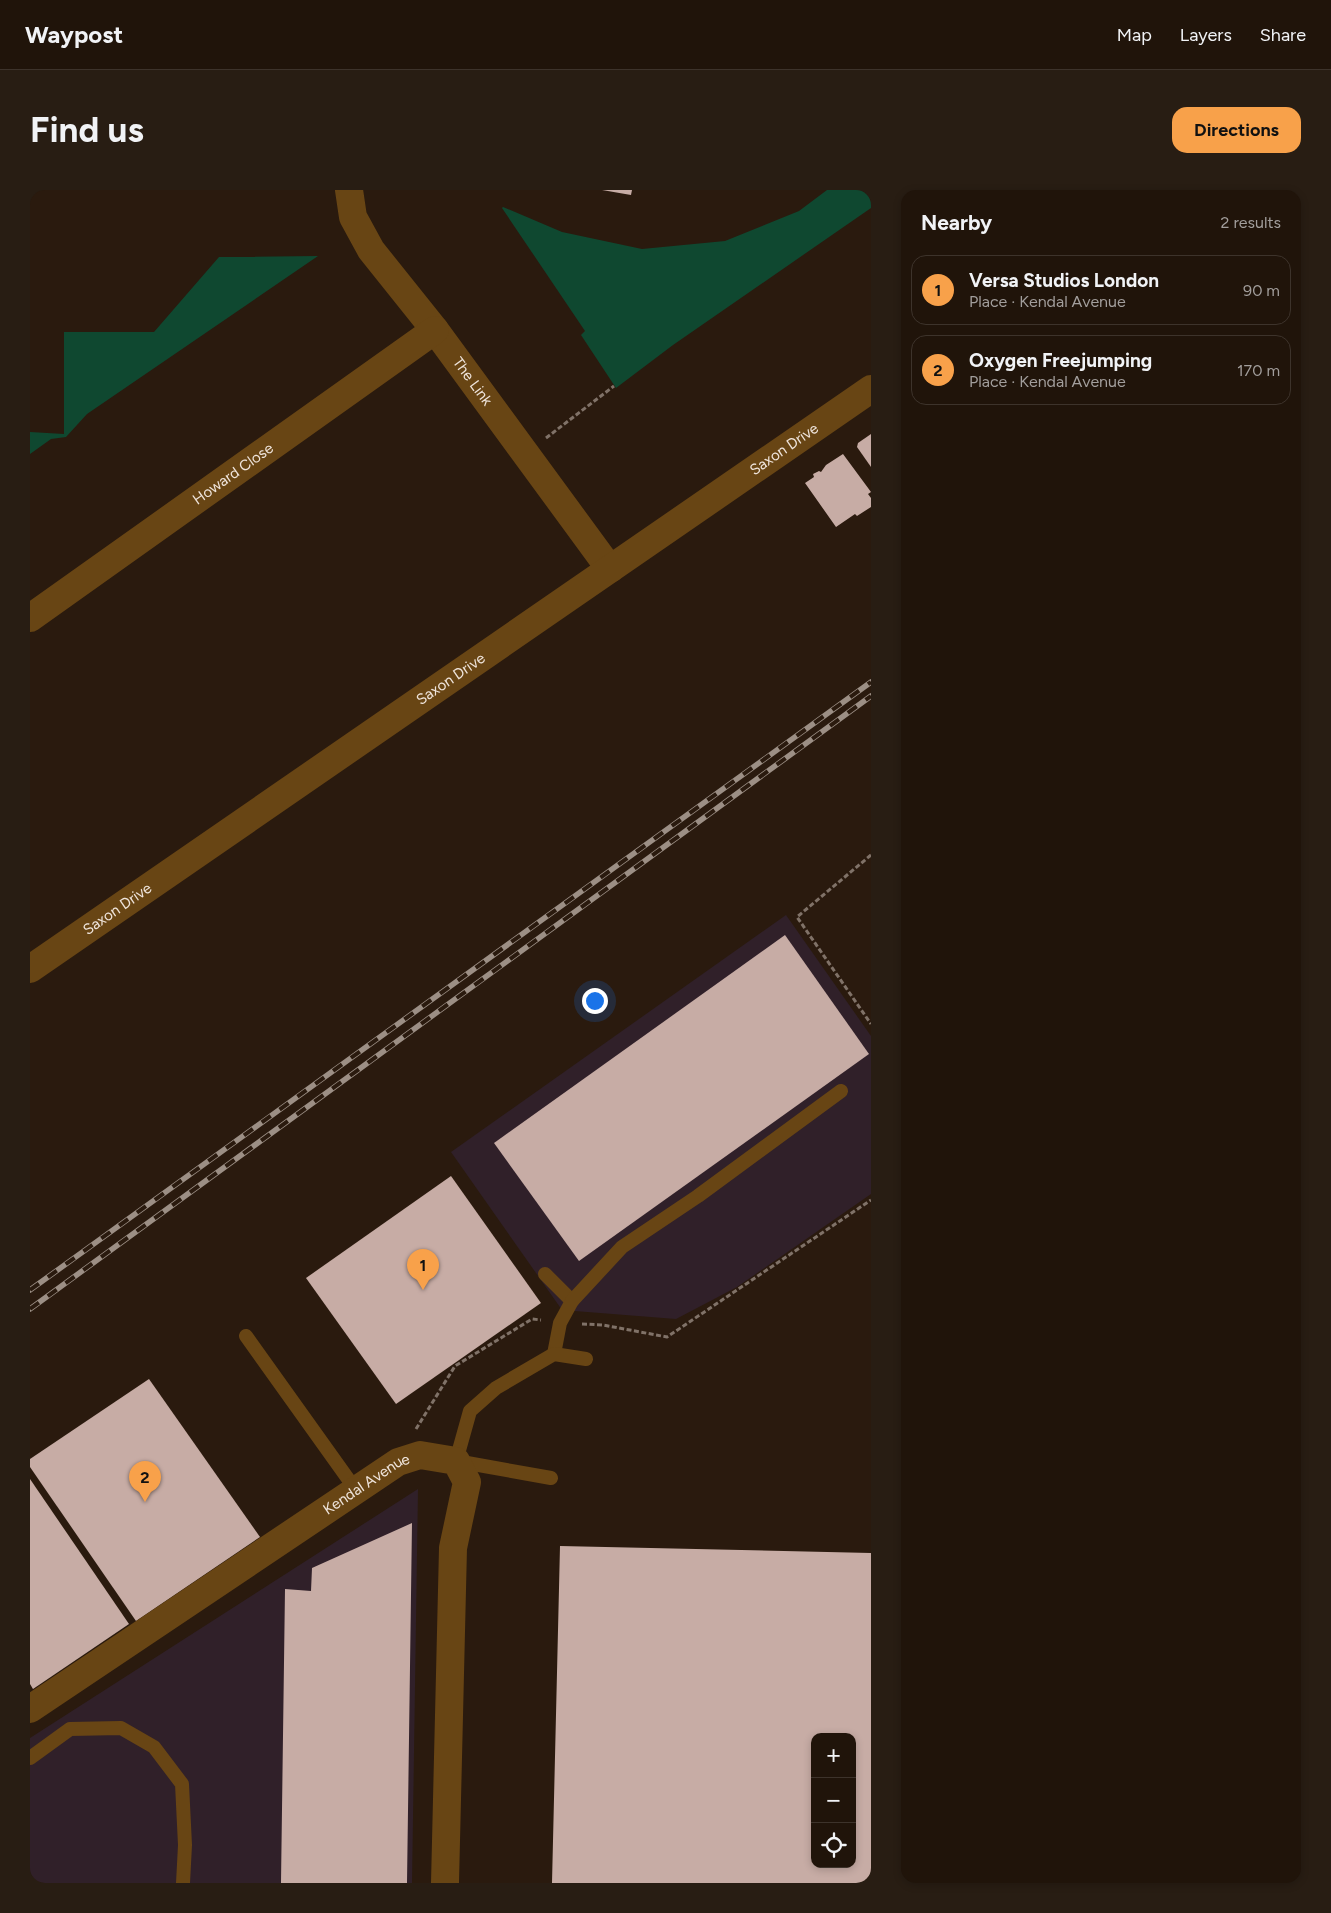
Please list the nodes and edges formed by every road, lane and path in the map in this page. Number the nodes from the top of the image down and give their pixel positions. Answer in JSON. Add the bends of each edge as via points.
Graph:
{"nodes":[{"id":1,"x":349,"y":190,"type":"edge"},
{"id":2,"x":435,"y":330,"type":"junction"},
{"id":3,"x":614,"y":386,"type":"dead end"},
{"id":4,"x":871,"y":389,"type":"edge"},
{"id":5,"x":526,"y":454,"type":"junction"},
{"id":6,"x":610,"y":569,"type":"junction"},
{"id":7,"x":30,"y":618,"type":"edge"},
{"id":8,"x":871,"y":855,"type":"edge"},
{"id":9,"x":30,"y":969,"type":"edge"},
{"id":10,"x":871,"y":1024,"type":"edge"},
{"id":11,"x":841,"y":1091,"type":"dead end"},
{"id":12,"x":871,"y":1200,"type":"edge"},
{"id":13,"x":545,"y":1274,"type":"dead end"},
{"id":14,"x":572,"y":1301,"type":"junction"},
{"id":15,"x":560,"y":1323,"type":"junction"},
{"id":16,"x":246,"y":1336,"type":"dead end"},
{"id":17,"x":554,"y":1354,"type":"junction"},
{"id":18,"x":586,"y":1359,"type":"dead end"},
{"id":19,"x":420,"y":1455,"type":"junction"},
{"id":20,"x":456,"y":1461,"type":"junction"},
{"id":21,"x":551,"y":1478,"type":"dead end"},
{"id":22,"x":356,"y":1490,"type":"junction"},
{"id":23,"x":30,"y":1709,"type":"edge"},
{"id":24,"x":30,"y":1758,"type":"edge"},
{"id":25,"x":183,"y":1883,"type":"edge"},
{"id":26,"x":445,"y":1883,"type":"edge"}],
"edges":[{"from":1,"to":2,"type":"street","name":"The Link","via":[[353,217],[372,250]]},
{"from":2,"to":5,"type":"street","name":"The Link"},
{"from":2,"to":7,"type":"street","name":"Howard Close"},
{"from":3,"to":5,"type":"path"},
{"from":4,"to":6,"type":"street","name":"Saxon Drive"},
{"from":5,"to":6,"type":"street","name":"The Link"},
{"from":6,"to":9,"type":"street","name":"Saxon Drive"},
{"from":8,"to":10,"type":"path","via":[[797,917]]},
{"from":11,"to":14,"type":"lane","via":[[698,1196],[622,1247]]},
{"from":12,"to":15,"type":"path","via":[[668,1337],[603,1324]]},
{"from":13,"to":14,"type":"lane"},
{"from":14,"to":15,"type":"lane"},
{"from":15,"to":17,"type":"lane"},
{"from":15,"to":19,"type":"path","via":[[532,1318],[454,1366],[409,1440]]},
{"from":16,"to":22,"type":"lane"},
{"from":17,"to":18,"type":"lane"},
{"from":17,"to":20,"type":"lane","via":[[496,1388],[470,1411]]},
{"from":19,"to":20,"type":"street","name":"Kendal Avenue"},
{"from":19,"to":22,"type":"street","name":"Kendal Avenue","via":[[398,1462]]},
{"from":20,"to":21,"type":"lane"},
{"from":20,"to":26,"type":"street","via":[[467,1482],[453,1548]]},
{"from":22,"to":23,"type":"street","name":"Kendal Avenue"},
{"from":24,"to":25,"type":"lane","via":[[70,1729],[121,1728],[154,1747],[182,1784]]}]}
